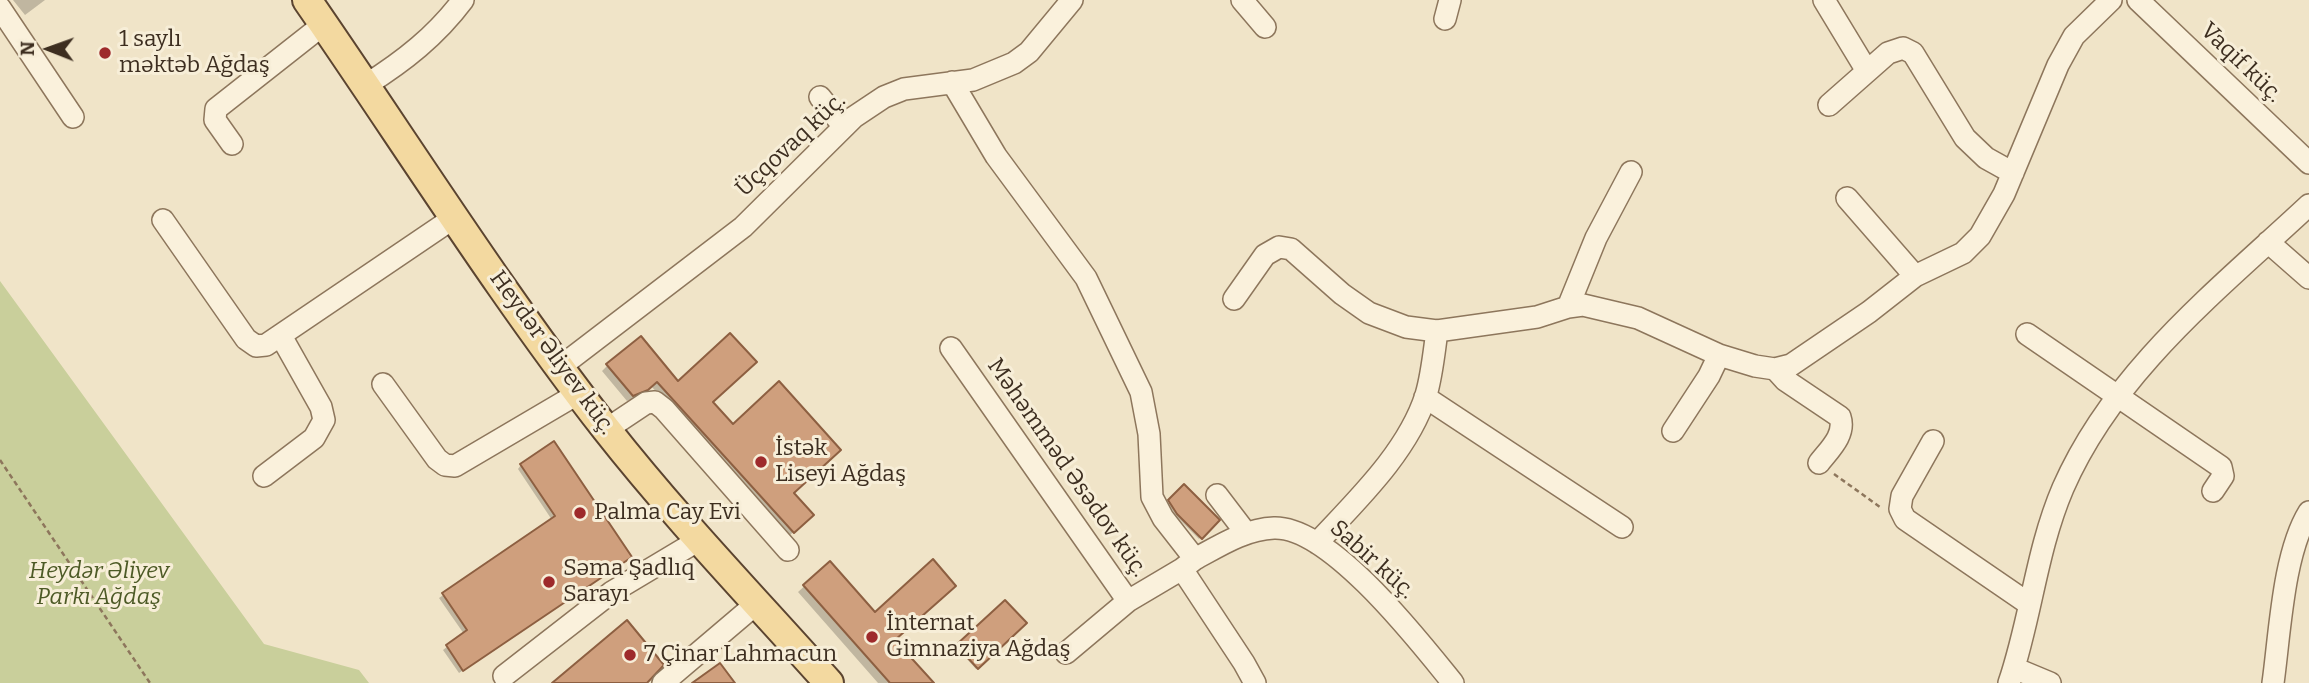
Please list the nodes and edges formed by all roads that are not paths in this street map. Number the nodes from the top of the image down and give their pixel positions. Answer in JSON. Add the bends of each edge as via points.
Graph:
{"nodes":[{"id":1,"x":307,"y":0,"type":"edge"},
{"id":2,"x":463,"y":0,"type":"edge"},
{"id":3,"x":1072,"y":0,"type":"edge"},
{"id":4,"x":1242,"y":0,"type":"edge"},
{"id":5,"x":1824,"y":0,"type":"edge"},
{"id":6,"x":2111,"y":0,"type":"edge"},
{"id":7,"x":2138,"y":0,"type":"edge"},
{"id":8,"x":0,"y":8,"type":"edge"},
{"id":9,"x":324,"y":24,"type":"junction"},
{"id":10,"x":1265,"y":27,"type":"dead end"},
{"id":11,"x":1867,"y":71,"type":"junction"},
{"id":12,"x":952,"y":82,"type":"junction"},
{"id":13,"x":366,"y":86,"type":"junction"},
{"id":14,"x":820,"y":97,"type":"dead end"},
{"id":15,"x":1829,"y":105,"type":"dead end"},
{"id":16,"x":73,"y":117,"type":"dead end"},
{"id":17,"x":844,"y":127,"type":"junction"},
{"id":18,"x":232,"y":144,"type":"dead end"},
{"id":19,"x":2309,"y":163,"type":"edge"},
{"id":20,"x":1631,"y":172,"type":"dead end"},
{"id":21,"x":2013,"y":173,"type":"junction"},
{"id":22,"x":1847,"y":198,"type":"dead end"},
{"id":23,"x":2309,"y":205,"type":"edge"},
{"id":24,"x":455,"y":217,"type":"junction"},
{"id":25,"x":163,"y":220,"type":"dead end"},
{"id":26,"x":2268,"y":243,"type":"junction"},
{"id":27,"x":1914,"y":276,"type":"junction"},
{"id":28,"x":2309,"y":278,"type":"edge"},
{"id":29,"x":1234,"y":299,"type":"dead end"},
{"id":30,"x":1568,"y":307,"type":"junction"},
{"id":31,"x":1437,"y":331,"type":"junction"},
{"id":32,"x":2027,"y":334,"type":"dead end"},
{"id":33,"x":281,"y":336,"type":"junction"},
{"id":34,"x":951,"y":348,"type":"dead end"},
{"id":35,"x":1719,"y":355,"type":"junction"},
{"id":36,"x":560,"y":368,"type":"junction"},
{"id":37,"x":1775,"y":369,"type":"junction"},
{"id":38,"x":383,"y":384,"type":"dead end"},
{"id":39,"x":579,"y":393,"type":"junction"},
{"id":40,"x":2116,"y":396,"type":"junction"},
{"id":41,"x":1425,"y":397,"type":"junction"},
{"id":42,"x":607,"y":429,"type":"junction"},
{"id":43,"x":1673,"y":430,"type":"dead end"},
{"id":44,"x":1933,"y":441,"type":"dead end"},
{"id":45,"x":1819,"y":463,"type":"road end"},
{"id":46,"x":264,"y":476,"type":"dead end"},
{"id":47,"x":2213,"y":491,"type":"dead end"},
{"id":48,"x":1217,"y":495,"type":"dead end"},
{"id":49,"x":2309,"y":512,"type":"edge"},
{"id":50,"x":1622,"y":527,"type":"dead end"},
{"id":51,"x":1247,"y":533,"type":"junction"},
{"id":52,"x":699,"y":540,"type":"junction"},
{"id":53,"x":1317,"y":543,"type":"junction"},
{"id":54,"x":788,"y":550,"type":"dead end"},
{"id":55,"x":1188,"y":564,"type":"junction"},
{"id":56,"x":1128,"y":601,"type":"junction"},
{"id":57,"x":757,"y":604,"type":"junction"},
{"id":58,"x":2029,"y":604,"type":"junction"},
{"id":59,"x":1066,"y":653,"type":"dead end"},
{"id":60,"x":2011,"y":675,"type":"edge"},
{"id":61,"x":504,"y":676,"type":"dead end"},
{"id":62,"x":663,"y":683,"type":"edge"},
{"id":63,"x":829,"y":683,"type":"edge"},
{"id":64,"x":1255,"y":683,"type":"edge"},
{"id":65,"x":1453,"y":683,"type":"edge"},
{"id":66,"x":2050,"y":683,"type":"edge"},
{"id":67,"x":2273,"y":683,"type":"edge"}],
"edges":[{"from":1,"to":9,"type":"main road","name":"Heydər Əliyev küç."},
{"from":2,"to":13,"type":"street","via":[[419,48]]},
{"from":3,"to":12,"type":"street","name":"Üçqovaq küç.","via":[[1029,52],[1014,63],[973,80]]},
{"from":4,"to":10,"type":"street"},
{"from":5,"to":11,"type":"street"},
{"from":6,"to":21,"type":"street","via":[[2074,36]]},
{"from":7,"to":19,"type":"street","name":"Vaqif küç."},
{"from":8,"to":16,"type":"street"},
{"from":9,"to":13,"type":"main road","name":"Heydər Əliyev küç."},
{"from":9,"to":18,"type":"street","via":[[216,109],[215,120]]},
{"from":11,"to":15,"type":"street"},
{"from":11,"to":21,"type":"street","via":[[1888,53],[1902,48],[1913,53],[1965,138],[1986,158]]},
{"from":12,"to":17,"type":"street","name":"Üçqovaq küç.","via":[[894,93]]},
{"from":12,"to":55,"type":"street","name":"Məhəmməd Əsədov küç.","via":[[996,156],[1092,290],[1141,392],[1149,434],[1152,497]]},
{"from":13,"to":24,"type":"main road","name":"Heydər Əliyev küç."},
{"from":14,"to":17,"type":"street"},
{"from":17,"to":36,"type":"street","name":"Üçqovaq küç.","via":[[743,227]]},
{"from":20,"to":30,"type":"street","via":[[1596,238]]},
{"from":21,"to":27,"type":"street","via":[[1980,236],[1951,261]]},
{"from":22,"to":27,"type":"street"},
{"from":23,"to":26,"type":"street"},
{"from":24,"to":33,"type":"street"},
{"from":24,"to":36,"type":"main road","name":"Heydər Əliyev küç."},
{"from":25,"to":33,"type":"street","via":[[246,339],[256,346]]},
{"from":26,"to":28,"type":"street"},
{"from":26,"to":40,"type":"street","via":[[2179,326]]},
{"from":27,"to":37,"type":"street","via":[[1791,365]]},
{"from":29,"to":31,"type":"street","via":[[1265,255],[1279,247],[1291,249],[1369,313],[1406,327]]},
{"from":30,"to":31,"type":"street","via":[[1537,317]]},
{"from":30,"to":35,"type":"street","via":[[1583,305],[1638,318]]},
{"from":31,"to":41,"type":"street"},
{"from":32,"to":40,"type":"street"},
{"from":33,"to":46,"type":"street","via":[[321,407],[324,421],[314,438]]},
{"from":34,"to":56,"type":"street","name":"Məhəmməd Əsədov küç."},
{"from":35,"to":37,"type":"street"},
{"from":35,"to":43,"type":"street"},
{"from":36,"to":39,"type":"main road","name":"Heydər Əliyev küç."},
{"from":37,"to":45,"type":"street","via":[[1840,417],[1839,436]]},
{"from":38,"to":39,"type":"street","via":[[437,459],[455,466]]},
{"from":39,"to":42,"type":"main road","name":"Heydər Əliyev küç."},
{"from":40,"to":47,"type":"street","via":[[2221,467],[2223,476]]},
{"from":40,"to":58,"type":"street","via":[[2064,486]]},
{"from":41,"to":50,"type":"street"},
{"from":41,"to":53,"type":"street","via":[[1403,442],[1378,477]]},
{"from":42,"to":52,"type":"main road","name":"Heydər Əliyev küç."},
{"from":42,"to":54,"type":"street","via":[[646,403],[655,402]]},
{"from":44,"to":58,"type":"street","via":[[1902,496],[1900,509],[1905,519]]},
{"from":48,"to":51,"type":"street"},
{"from":49,"to":67,"type":"street","via":[[2290,564]]},
{"from":51,"to":53,"type":"street","name":"Sabir küç.","via":[[1296,530]]},
{"from":51,"to":55,"type":"street","name":"Sabir küç."},
{"from":52,"to":57,"type":"main road","name":"Heydər Əliyev küç."},
{"from":52,"to":61,"type":"street","via":[[612,593]]},
{"from":53,"to":65,"type":"street","name":"Sabir küç.","via":[[1370,588]]},
{"from":55,"to":56,"type":"street","name":"Məhəmməd Əsədov küç."},
{"from":55,"to":64,"type":"street","name":"Məhəmməd Əsədov küç."},
{"from":56,"to":59,"type":"street"},
{"from":57,"to":62,"type":"street"},
{"from":57,"to":63,"type":"main road","name":"Heydər Əliyev küç."},
{"from":58,"to":60,"type":"street"},
{"from":60,"to":66,"type":"street"}]}
